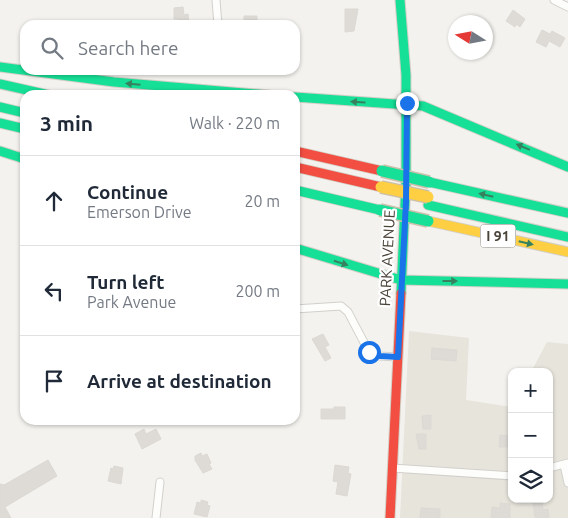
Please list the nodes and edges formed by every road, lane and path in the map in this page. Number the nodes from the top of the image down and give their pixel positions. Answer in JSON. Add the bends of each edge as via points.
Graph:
{"nodes":[{"id":1,"x":216,"y":0,"type":"edge"},
{"id":2,"x":400,"y":0,"type":"edge"},
{"id":3,"x":554,"y":0,"type":"edge"},
{"id":4,"x":568,"y":7,"type":"edge"},
{"id":5,"x":218,"y":20,"type":"edge"},
{"id":6,"x":0,"y":67,"type":"edge"},
{"id":7,"x":20,"y":70,"type":"edge"},
{"id":8,"x":56,"y":75,"type":"edge"},
{"id":9,"x":0,"y":84,"type":"edge"},
{"id":10,"x":27,"y":90,"type":"edge"},
{"id":11,"x":210,"y":90,"type":"edge"},
{"id":12,"x":300,"y":97,"type":"edge"},
{"id":13,"x":0,"y":99,"type":"edge"},
{"id":14,"x":407,"y":103,"type":"junction"},
{"id":15,"x":20,"y":104,"type":"edge"},
{"id":16,"x":0,"y":107,"type":"edge"},
{"id":17,"x":20,"y":112,"type":"edge"},
{"id":18,"x":0,"y":123,"type":"edge"},
{"id":19,"x":20,"y":128,"type":"edge"},
{"id":20,"x":0,"y":151,"type":"edge"},
{"id":21,"x":300,"y":152,"type":"edge"},
{"id":22,"x":20,"y":157,"type":"edge"},
{"id":23,"x":568,"y":166,"type":"edge"},
{"id":24,"x":300,"y":168,"type":"edge"},
{"id":25,"x":300,"y":176,"type":"edge"},
{"id":26,"x":300,"y":191,"type":"edge"},
{"id":27,"x":381,"y":191,"type":"junction"},
{"id":28,"x":428,"y":201,"type":"junction"},
{"id":29,"x":568,"y":213,"type":"edge"},
{"id":30,"x":568,"y":229,"type":"edge"},
{"id":31,"x":568,"y":237,"type":"edge"},
{"id":32,"x":300,"y":250,"type":"edge"},
{"id":33,"x":568,"y":252,"type":"edge"},
{"id":34,"x":401,"y":280,"type":"junction"},
{"id":35,"x":568,"y":284,"type":"edge"},
{"id":36,"x":300,"y":309,"type":"edge"},
{"id":37,"x":398,"y":357,"type":"junction"},
{"id":38,"x":566,"y":464,"type":"edge"},
{"id":39,"x":553,"y":467,"type":"edge"},
{"id":40,"x":392,"y":468,"type":"junction"},
{"id":41,"x":508,"y":476,"type":"edge"},
{"id":42,"x":160,"y":482,"type":"dead end"},
{"id":43,"x":568,"y":483,"type":"edge"},
{"id":44,"x":156,"y":518,"type":"edge"},
{"id":45,"x":390,"y":518,"type":"edge"}],
"edges":[{"from":1,"to":5,"type":"street"},
{"from":2,"to":14,"type":"main road","name":"PARK AVENUE"},
{"from":3,"to":4,"type":"street"},
{"from":7,"to":6,"type":"main road","one_way":true},
{"from":11,"to":8,"type":"main road","one_way":true},
{"from":9,"to":10,"type":"main road"},
{"from":14,"to":12,"type":"main road","one_way":true},
{"from":13,"to":15,"type":"main road"},
{"from":23,"to":14,"type":"main road","one_way":true,"via":[[427,107]]},
{"from":14,"to":34,"type":"main road","name":"PARK AVENUE"},
{"from":16,"to":17,"type":"main road"},
{"from":18,"to":19,"type":"main road"},
{"from":20,"to":22,"type":"main road"},
{"from":29,"to":21,"type":"main road","number":"I 91","one_way":true,"bridge":true},
{"from":24,"to":27,"type":"main road"},
{"from":25,"to":27,"type":"main road"},
{"from":26,"to":33,"type":"main road","number":"I 91","one_way":true,"bridge":true},
{"from":27,"to":28,"type":"main road","bridge":true},
{"from":28,"to":30,"type":"main road"},
{"from":28,"to":31,"type":"main road"},
{"from":32,"to":34,"type":"main road","one_way":true},
{"from":34,"to":35,"type":"main road","one_way":true},
{"from":34,"to":37,"type":"main road","name":"PARK AVENUE"},
{"from":36,"to":37,"type":"street","via":[[341,306],[348,312],[369,352]]},
{"from":37,"to":40,"type":"main road","name":"PARK AVENUE"},
{"from":38,"to":39,"type":"street"},
{"from":38,"to":43,"type":"street"},
{"from":40,"to":41,"type":"street"},
{"from":40,"to":45,"type":"main road","name":"PARK AVENUE"},
{"from":42,"to":44,"type":"street"}]}
